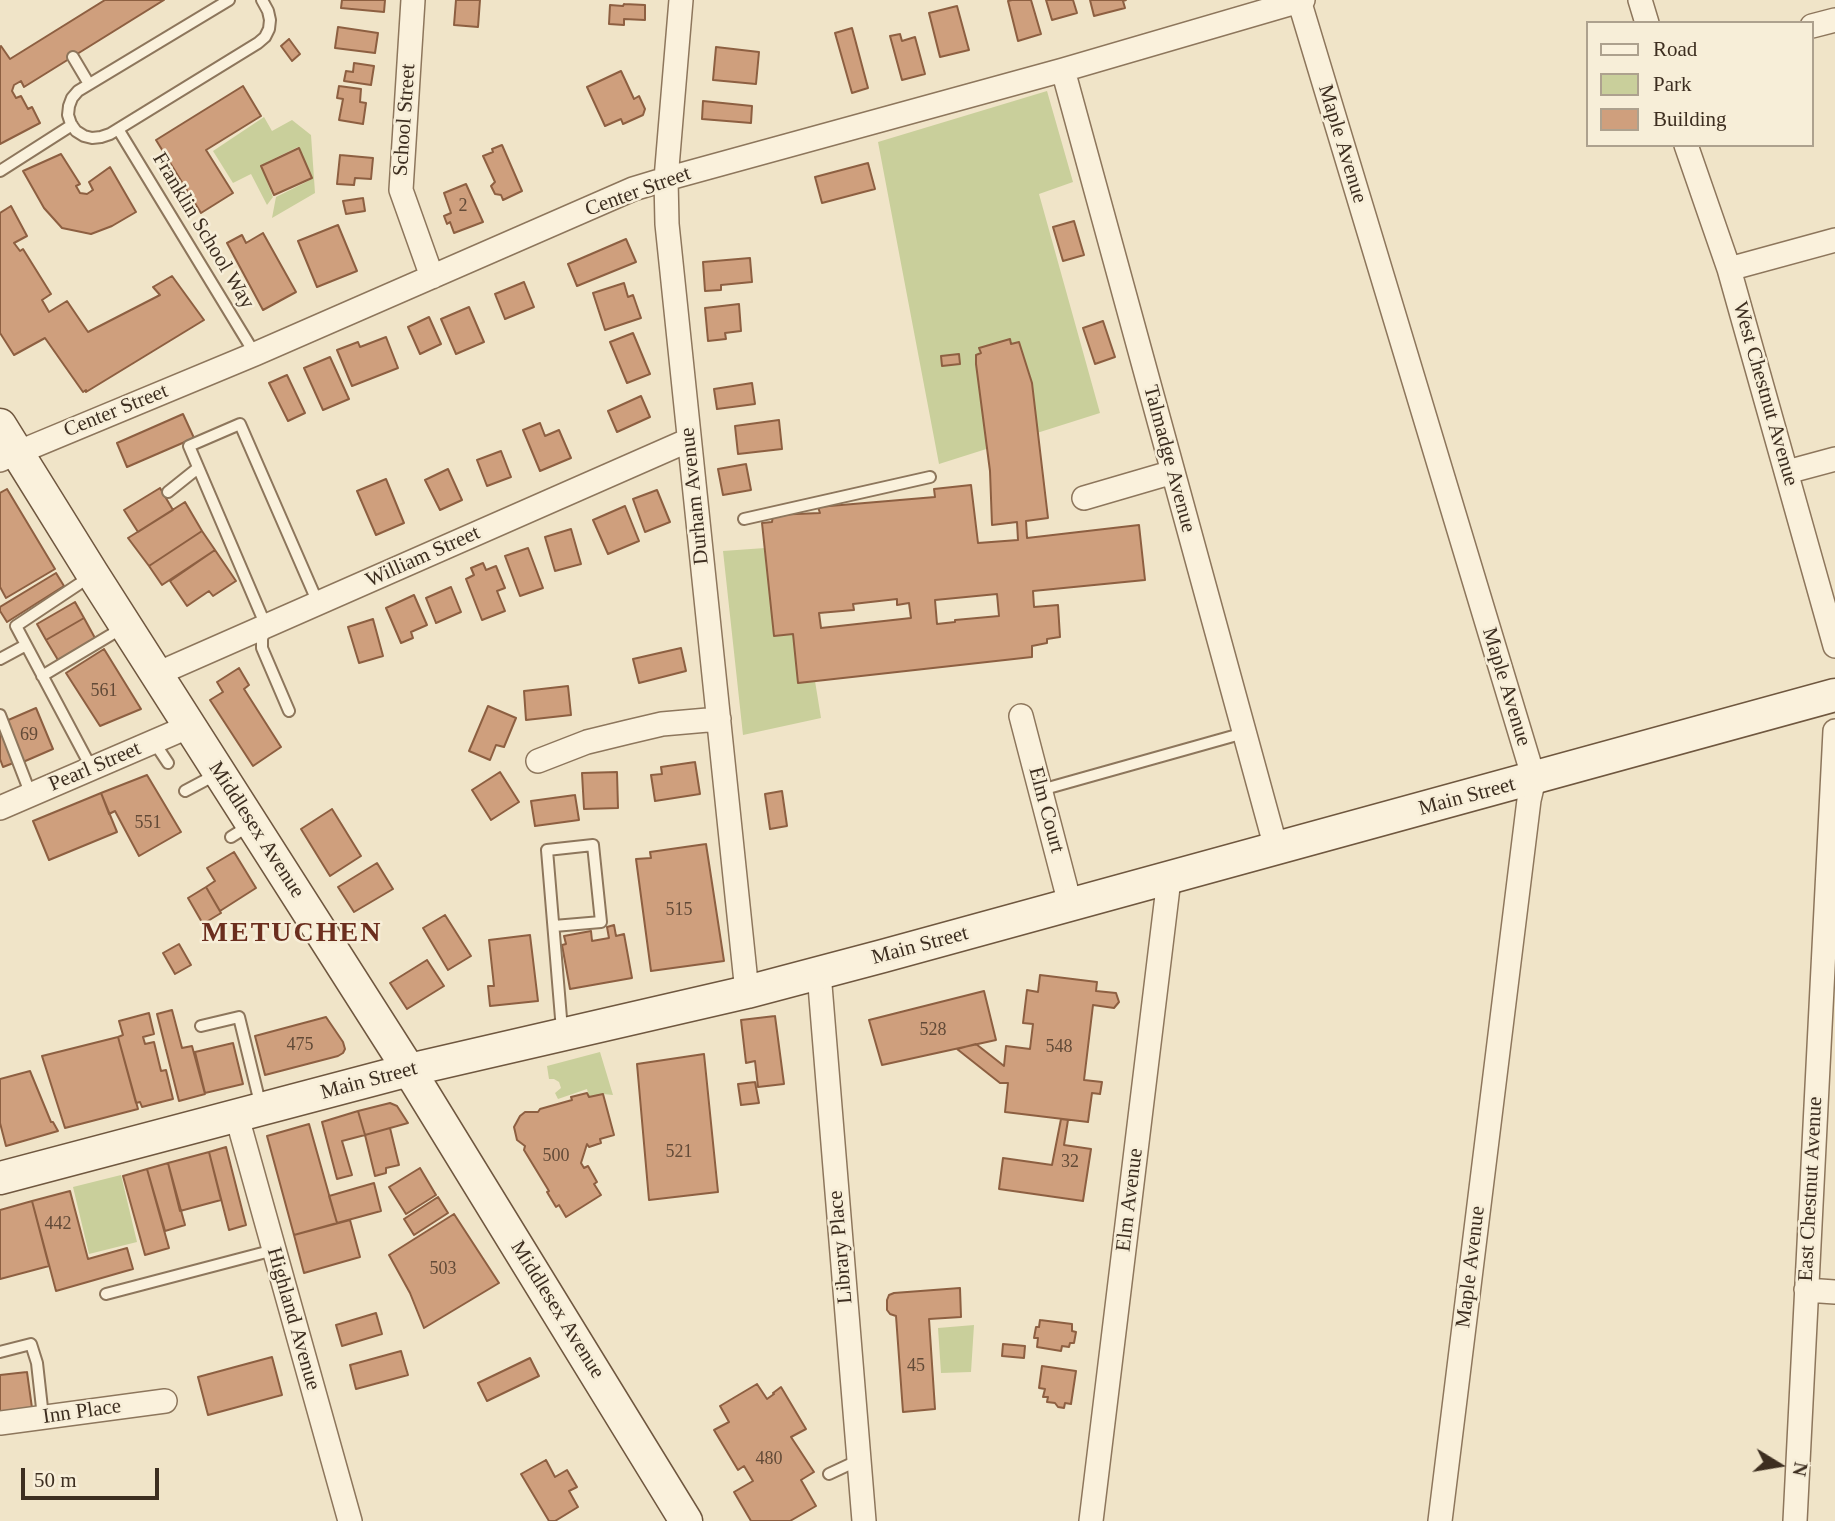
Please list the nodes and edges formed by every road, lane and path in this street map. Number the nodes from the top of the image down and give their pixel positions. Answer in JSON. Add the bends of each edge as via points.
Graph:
{"nodes":[{"id":1,"x":229,"y":0,"type":"edge"},
{"id":2,"x":262,"y":0,"type":"edge"},
{"id":3,"x":413,"y":0,"type":"edge"},
{"id":4,"x":681,"y":0,"type":"edge"},
{"id":5,"x":1300,"y":0,"type":"edge"},
{"id":6,"x":1640,"y":0,"type":"edge"},
{"id":7,"x":1835,"y":20,"type":"edge"},
{"id":8,"x":1646,"y":21,"type":"edge"},
{"id":9,"x":1814,"y":25,"type":"edge"},
{"id":10,"x":73,"y":57,"type":"dead end"},
{"id":11,"x":1063,"y":70,"type":"junction"},
{"id":12,"x":89,"y":84,"type":"junction"},
{"id":13,"x":72,"y":125,"type":"junction"},
{"id":14,"x":118,"y":129,"type":"junction"},
{"id":15,"x":1687,"y":147,"type":"edge"},
{"id":16,"x":0,"y":171,"type":"edge"},
{"id":17,"x":666,"y":179,"type":"junction"},
{"id":18,"x":1835,"y":240,"type":"edge"},
{"id":19,"x":1730,"y":270,"type":"junction"},
{"id":20,"x":432,"y":276,"type":"junction"},
{"id":21,"x":255,"y":354,"type":"junction"},
{"id":22,"x":0,"y":425,"type":"edge"},
{"id":23,"x":689,"y":440,"type":"junction"},
{"id":24,"x":8,"y":456,"type":"edge"},
{"id":25,"x":1835,"y":459,"type":"edge"},
{"id":26,"x":198,"y":468,"type":"junction"},
{"id":27,"x":1172,"y":472,"type":"junction"},
{"id":28,"x":1787,"y":472,"type":"junction"},
{"id":29,"x":930,"y":477,"type":"dead end"},
{"id":30,"x":168,"y":492,"type":"dead end"},
{"id":31,"x":1084,"y":498,"type":"dead end"},
{"id":32,"x":744,"y":519,"type":"dead end"},
{"id":33,"x":92,"y":573,"type":"junction"},
{"id":34,"x":318,"y":603,"type":"junction"},
{"id":35,"x":125,"y":626,"type":"junction"},
{"id":36,"x":266,"y":626,"type":"junction"},
{"id":37,"x":26,"y":645,"type":"junction"},
{"id":38,"x":1835,"y":646,"type":"edge"},
{"id":39,"x":0,"y":659,"type":"edge"},
{"id":40,"x":157,"y":674,"type":"junction"},
{"id":41,"x":42,"y":676,"type":"junction"},
{"id":42,"x":1835,"y":695,"type":"edge"},
{"id":43,"x":289,"y":711,"type":"dead end"},
{"id":44,"x":0,"y":715,"type":"edge"},
{"id":45,"x":1021,"y":716,"type":"dead end"},
{"id":46,"x":719,"y":719,"type":"junction"},
{"id":47,"x":190,"y":726,"type":"junction"},
{"id":48,"x":1835,"y":730,"type":"edge"},
{"id":49,"x":1244,"y":733,"type":"junction"},
{"id":50,"x":154,"y":742,"type":"junction"},
{"id":51,"x":538,"y":761,"type":"dead end"},
{"id":52,"x":168,"y":763,"type":"dead end"},
{"id":53,"x":92,"y":769,"type":"junction"},
{"id":54,"x":219,"y":772,"type":"junction"},
{"id":55,"x":1534,"y":779,"type":"junction"},
{"id":56,"x":1041,"y":790,"type":"junction"},
{"id":57,"x":185,"y":791,"type":"dead end"},
{"id":58,"x":31,"y":795,"type":"junction"},
{"id":59,"x":0,"y":808,"type":"edge"},
{"id":60,"x":1276,"y":848,"type":"junction"},
{"id":61,"x":1170,"y":879,"type":"junction"},
{"id":62,"x":1070,"y":904,"type":"junction"},
{"id":63,"x":554,"y":926,"type":"junction"},
{"id":64,"x":819,"y":973,"type":"junction"},
{"id":65,"x":747,"y":992,"type":"junction"},
{"id":66,"x":201,"y":1026,"type":"dead end"},
{"id":67,"x":563,"y":1035,"type":"junction"},
{"id":68,"x":409,"y":1070,"type":"junction"},
{"id":69,"x":249,"y":1113,"type":"junction"},
{"id":70,"x":0,"y":1178,"type":"edge"},
{"id":71,"x":274,"y":1250,"type":"junction"},
{"id":72,"x":1806,"y":1290,"type":"junction"},
{"id":73,"x":1835,"y":1293,"type":"edge"},
{"id":74,"x":106,"y":1294,"type":"dead end"},
{"id":75,"x":0,"y":1352,"type":"edge"},
{"id":76,"x":164,"y":1401,"type":"dead end"},
{"id":77,"x":43,"y":1417,"type":"junction"},
{"id":78,"x":0,"y":1423,"type":"edge"},
{"id":79,"x":859,"y":1460,"type":"junction"},
{"id":80,"x":829,"y":1474,"type":"dead end"},
{"id":81,"x":350,"y":1521,"type":"edge"},
{"id":82,"x":686,"y":1521,"type":"edge"},
{"id":83,"x":864,"y":1521,"type":"edge"},
{"id":84,"x":1091,"y":1521,"type":"edge"},
{"id":85,"x":1440,"y":1521,"type":"edge"},
{"id":86,"x":1796,"y":1521,"type":"edge"}],
"edges":[{"from":1,"to":12,"type":"lane"},
{"from":2,"to":14,"type":"lane","via":[[270,20],[258,43]]},
{"from":3,"to":20,"type":"street","name":"School Street","via":[[401,190]]},
{"from":4,"to":17,"type":"street","name":"Durham Avenue"},
{"from":5,"to":11,"type":"street","name":"Center Street"},
{"from":5,"to":55,"type":"street","name":"Maple Avenue"},
{"from":6,"to":8,"type":"street"},
{"from":7,"to":9,"type":"street"},
{"from":10,"to":12,"type":"lane"},
{"from":11,"to":17,"type":"street","name":"Center Street"},
{"from":11,"to":27,"type":"street","name":"Talmadge Avenue"},
{"from":12,"to":13,"type":"lane","via":[[72,98],[68,115]]},
{"from":13,"to":14,"type":"lane","via":[[92,138]]},
{"from":13,"to":16,"type":"lane"},
{"from":14,"to":21,"type":"lane","name":"Franklin School Way"},
{"from":15,"to":19,"type":"street","name":"West Chestnut Avenue"},
{"from":17,"to":20,"type":"street","name":"Center Street"},
{"from":17,"to":23,"type":"street","name":"Durham Avenue"},
{"from":18,"to":19,"type":"street"},
{"from":19,"to":28,"type":"street","name":"West Chestnut Avenue"},
{"from":20,"to":21,"type":"street","name":"Center Street"},
{"from":21,"to":24,"type":"street","name":"Center Street"},
{"from":22,"to":24,"type":"main road","name":"Middlesex Avenue"},
{"from":23,"to":34,"type":"street","name":"William Street"},
{"from":23,"to":46,"type":"street","name":"Durham Avenue"},
{"from":24,"to":33,"type":"main road","name":"Middlesex Avenue"},
{"from":25,"to":28,"type":"street"},
{"from":26,"to":30,"type":"lane"},
{"from":26,"to":34,"type":"lane","via":[[189,446],[240,424]]},
{"from":26,"to":36,"type":"lane"},
{"from":27,"to":31,"type":"street"},
{"from":27,"to":49,"type":"street","name":"Talmadge Avenue"},
{"from":28,"to":38,"type":"street","name":"West Chestnut Avenue"},
{"from":29,"to":32,"type":"lane"},
{"from":33,"to":35,"type":"main road","name":"Middlesex Avenue"},
{"from":33,"to":37,"type":"lane","via":[[16,626]]},
{"from":34,"to":36,"type":"street","name":"William Street"},
{"from":35,"to":40,"type":"main road","name":"Middlesex Avenue"},
{"from":35,"to":41,"type":"lane"},
{"from":36,"to":40,"type":"street","name":"William Street"},
{"from":36,"to":43,"type":"lane","via":[[262,648]]},
{"from":37,"to":39,"type":"lane"},
{"from":37,"to":41,"type":"lane"},
{"from":40,"to":47,"type":"main road","name":"Middlesex Avenue"},
{"from":41,"to":53,"type":"lane"},
{"from":42,"to":55,"type":"main road","name":"Main Street"},
{"from":44,"to":58,"type":"lane"},
{"from":45,"to":56,"type":"street","name":"Elm Court"},
{"from":46,"to":51,"type":"street","via":[[662,724],[587,742]]},
{"from":46,"to":65,"type":"street","name":"Durham Avenue"},
{"from":47,"to":50,"type":"street","name":"Pearl Street"},
{"from":47,"to":54,"type":"main road","name":"Middlesex Avenue"},
{"from":48,"to":72,"type":"street","name":"East Chestnut Avenue"},
{"from":49,"to":56,"type":"lane"},
{"from":49,"to":60,"type":"street","name":"Talmadge Avenue"},
{"from":50,"to":52,"type":"lane"},
{"from":50,"to":53,"type":"street","name":"Pearl Street"},
{"from":53,"to":58,"type":"street","name":"Pearl Street"},
{"from":54,"to":57,"type":"lane"},
{"from":54,"to":68,"type":"main road","name":"Middlesex Avenue","via":[[242,830]]},
{"from":55,"to":60,"type":"main road","name":"Main Street"},
{"from":55,"to":85,"type":"street","name":"Maple Avenue"},
{"from":56,"to":62,"type":"street","name":"Elm Court"},
{"from":58,"to":59,"type":"street","name":"Pearl Street"},
{"from":60,"to":61,"type":"main road","name":"Main Street"},
{"from":61,"to":62,"type":"main road","name":"Main Street"},
{"from":61,"to":84,"type":"street","name":"Elm Avenue"},
{"from":62,"to":64,"type":"main road","name":"Main Street"},
{"from":63,"to":63,"type":"lane","via":[[601,922],[593,845],[547,850]]},
{"from":63,"to":67,"type":"lane"},
{"from":64,"to":65,"type":"main road","name":"Main Street"},
{"from":64,"to":79,"type":"street","name":"Library Place"},
{"from":65,"to":67,"type":"main road","name":"Main Street"},
{"from":66,"to":69,"type":"lane","via":[[239,1017]]},
{"from":67,"to":68,"type":"main road","name":"Main Street"},
{"from":68,"to":69,"type":"main road","name":"Main Street"},
{"from":68,"to":82,"type":"main road","name":"Middlesex Avenue"},
{"from":69,"to":70,"type":"main road","name":"Main Street"},
{"from":69,"to":71,"type":"street","name":"Highland Avenue"},
{"from":71,"to":74,"type":"lane"},
{"from":71,"to":81,"type":"street","name":"Highland Avenue"},
{"from":72,"to":73,"type":"street"},
{"from":72,"to":86,"type":"street","name":"East Chestnut Avenue"},
{"from":75,"to":77,"type":"lane","via":[[31,1344]]},
{"from":76,"to":77,"type":"street","name":"Inn Place"},
{"from":77,"to":78,"type":"street","name":"Inn Place"},
{"from":79,"to":80,"type":"lane"},
{"from":79,"to":83,"type":"street","name":"Library Place"}]}
